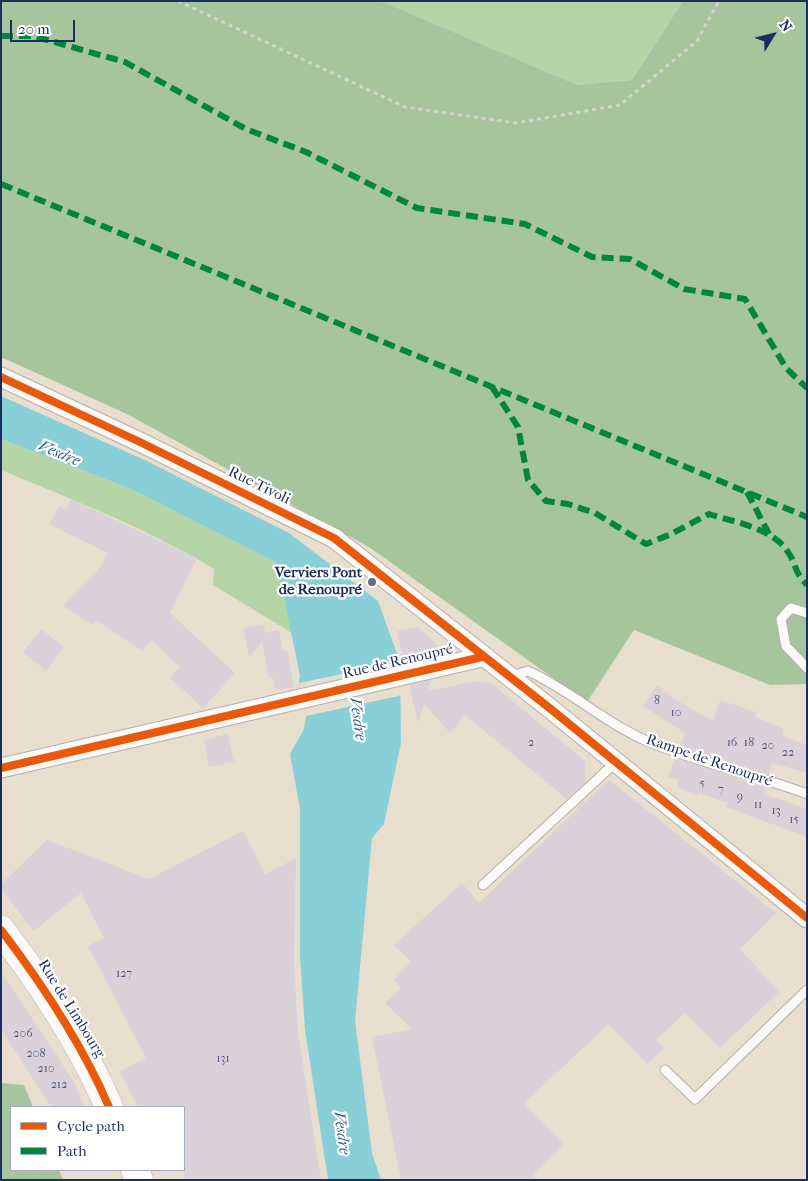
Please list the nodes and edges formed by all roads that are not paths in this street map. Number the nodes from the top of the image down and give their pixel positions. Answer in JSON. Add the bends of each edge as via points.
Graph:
{"nodes":[{"id":1,"x":1,"y":377,"type":"edge"},
{"id":2,"x":807,"y":612,"type":"edge"},
{"id":3,"x":482,"y":657,"type":"junction"},
{"id":4,"x":807,"y":668,"type":"edge"},
{"id":5,"x":508,"y":677,"type":"junction"},
{"id":6,"x":615,"y":763,"type":"junction"},
{"id":7,"x":1,"y":768,"type":"edge"},
{"id":8,"x":807,"y":794,"type":"edge"},
{"id":9,"x":483,"y":885,"type":"dead end"},
{"id":10,"x":807,"y":918,"type":"edge"},
{"id":11,"x":1,"y":930,"type":"edge"},
{"id":12,"x":807,"y":990,"type":"edge"},
{"id":13,"x":665,"y":1070,"type":"dead end"},
{"id":14,"x":109,"y":1106,"type":"edge"}],
"edges":[{"from":1,"to":3,"type":"street","name":"Rue Tivoli","via":[[334,538]]},
{"from":2,"to":4,"type":"lane","via":[[791,608],[781,619],[786,646]]},
{"from":3,"to":5,"type":"street"},
{"from":3,"to":7,"type":"street","name":"Rue de Renoupré"},
{"from":5,"to":6,"type":"street"},
{"from":5,"to":8,"type":"lane","name":"Rampe de Renoupré","via":[[528,671],[646,740],[712,765]]},
{"from":6,"to":9,"type":"lane"},
{"from":6,"to":10,"type":"street"},
{"from":11,"to":14,"type":"main road","name":"Rue de Limbourg","via":[[26,963],[92,1068]]},
{"from":12,"to":13,"type":"lane","via":[[696,1099]]}]}
